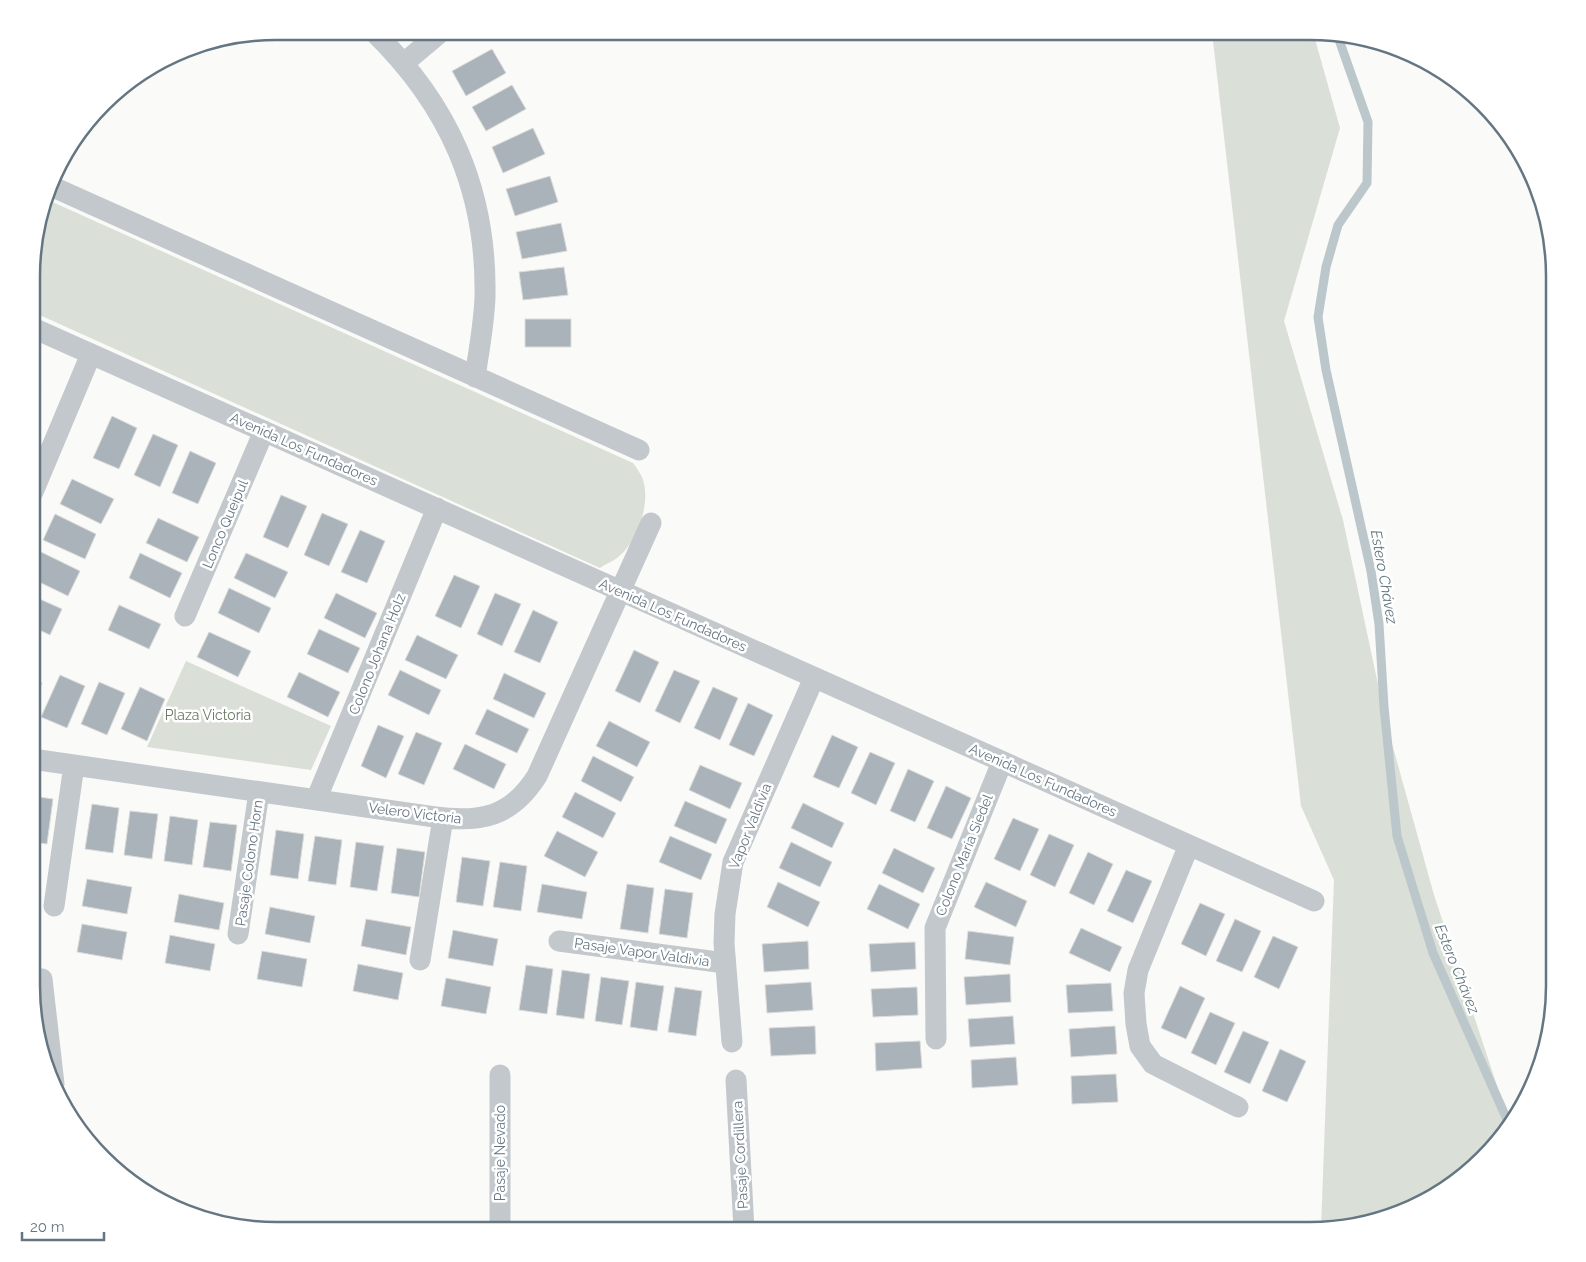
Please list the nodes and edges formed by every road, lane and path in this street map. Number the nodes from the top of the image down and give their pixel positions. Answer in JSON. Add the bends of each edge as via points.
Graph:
{"nodes":[{"id":1,"x":382,"y":40,"type":"edge"},
{"id":2,"x":431,"y":40,"type":"edge"},
{"id":3,"x":404,"y":63,"type":"junction"},
{"id":4,"x":57,"y":189,"type":"edge"},
{"id":5,"x":40,"y":331,"type":"edge"},
{"id":6,"x":91,"y":354,"type":"junction"},
{"id":7,"x":475,"y":377,"type":"junction"},
{"id":8,"x":264,"y":431,"type":"junction"},
{"id":9,"x":639,"y":450,"type":"dead end"},
{"id":10,"x":40,"y":475,"type":"edge"},
{"id":11,"x":437,"y":508,"type":"junction"},
{"id":12,"x":651,"y":523,"type":"dead end"},
{"id":13,"x":620,"y":591,"type":"junction"},
{"id":14,"x":186,"y":616,"type":"dead end"},
{"id":15,"x":814,"y":678,"type":"junction"},
{"id":16,"x":40,"y":760,"type":"edge"},
{"id":17,"x":1002,"y":762,"type":"junction"},
{"id":18,"x":74,"y":765,"type":"junction"},
{"id":19,"x":259,"y":792,"type":"junction"},
{"id":20,"x":316,"y":800,"type":"junction"},
{"id":21,"x":443,"y":818,"type":"junction"},
{"id":22,"x":1189,"y":845,"type":"junction"},
{"id":23,"x":1314,"y":902,"type":"dead end"},
{"id":24,"x":54,"y":906,"type":"dead end"},
{"id":25,"x":238,"y":934,"type":"dead end"},
{"id":26,"x":559,"y":941,"type":"dead end"},
{"id":27,"x":420,"y":960,"type":"dead end"},
{"id":28,"x":725,"y":963,"type":"junction"},
{"id":29,"x":42,"y":979,"type":"dead end"},
{"id":30,"x":936,"y":1039,"type":"dead end"},
{"id":31,"x":732,"y":1042,"type":"dead end"},
{"id":32,"x":51,"y":1055,"type":"edge"},
{"id":33,"x":500,"y":1075,"type":"dead end"},
{"id":34,"x":736,"y":1080,"type":"dead end"},
{"id":35,"x":1238,"y":1107,"type":"dead end"},
{"id":36,"x":500,"y":1222,"type":"edge"},
{"id":37,"x":744,"y":1222,"type":"edge"}],
"edges":[{"from":1,"to":3,"type":"street"},
{"from":2,"to":3,"type":"street"},
{"from":3,"to":7,"type":"street","via":[[446,126],[473,192],[485,280]]},
{"from":4,"to":7,"type":"street"},
{"from":5,"to":6,"type":"street","name":"Avenida Los Fundadores"},
{"from":6,"to":8,"type":"street","name":"Avenida Los Fundadores"},
{"from":6,"to":10,"type":"street"},
{"from":7,"to":9,"type":"street"},
{"from":8,"to":11,"type":"street","name":"Avenida Los Fundadores"},
{"from":8,"to":14,"type":"street","name":"Lonco Queipul"},
{"from":11,"to":13,"type":"street","name":"Avenida Los Fundadores"},
{"from":11,"to":20,"type":"street","name":"Colono Johana Holz"},
{"from":12,"to":13,"type":"street","name":"Velero Victoria"},
{"from":13,"to":15,"type":"street","name":"Avenida Los Fundadores"},
{"from":13,"to":21,"type":"street","name":"Velero Victoria","via":[[530,788],[520,799],[491,817]]},
{"from":15,"to":17,"type":"street","name":"Avenida Los Fundadores"},
{"from":15,"to":28,"type":"street","name":"Vapor Valdivia","via":[[733,862],[725,914]]},
{"from":16,"to":18,"type":"street","name":"Velero Victoria"},
{"from":17,"to":22,"type":"street","name":"Avenida Los Fundadores"},
{"from":17,"to":30,"type":"street","name":"Colono María Siedel","via":[[935,928]]},
{"from":18,"to":19,"type":"street","name":"Velero Victoria"},
{"from":18,"to":24,"type":"street"},
{"from":19,"to":20,"type":"street","name":"Velero Victoria"},
{"from":19,"to":25,"type":"street","name":"Pasaje Colono Horn"},
{"from":20,"to":21,"type":"street","name":"Velero Victoria"},
{"from":21,"to":27,"type":"street"},
{"from":22,"to":23,"type":"street","name":"Avenida Los Fundadores"},
{"from":22,"to":35,"type":"street","via":[[1138,970],[1134,993],[1140,1046],[1153,1064]]},
{"from":26,"to":28,"type":"street","name":"Pasaje Vapor Valdivia"},
{"from":28,"to":31,"type":"street","name":"Vapor Valdivia"},
{"from":29,"to":32,"type":"street"},
{"from":33,"to":36,"type":"street","name":"Pasaje Nevado"},
{"from":34,"to":37,"type":"street","name":"Pasaje Cordillera"}]}
